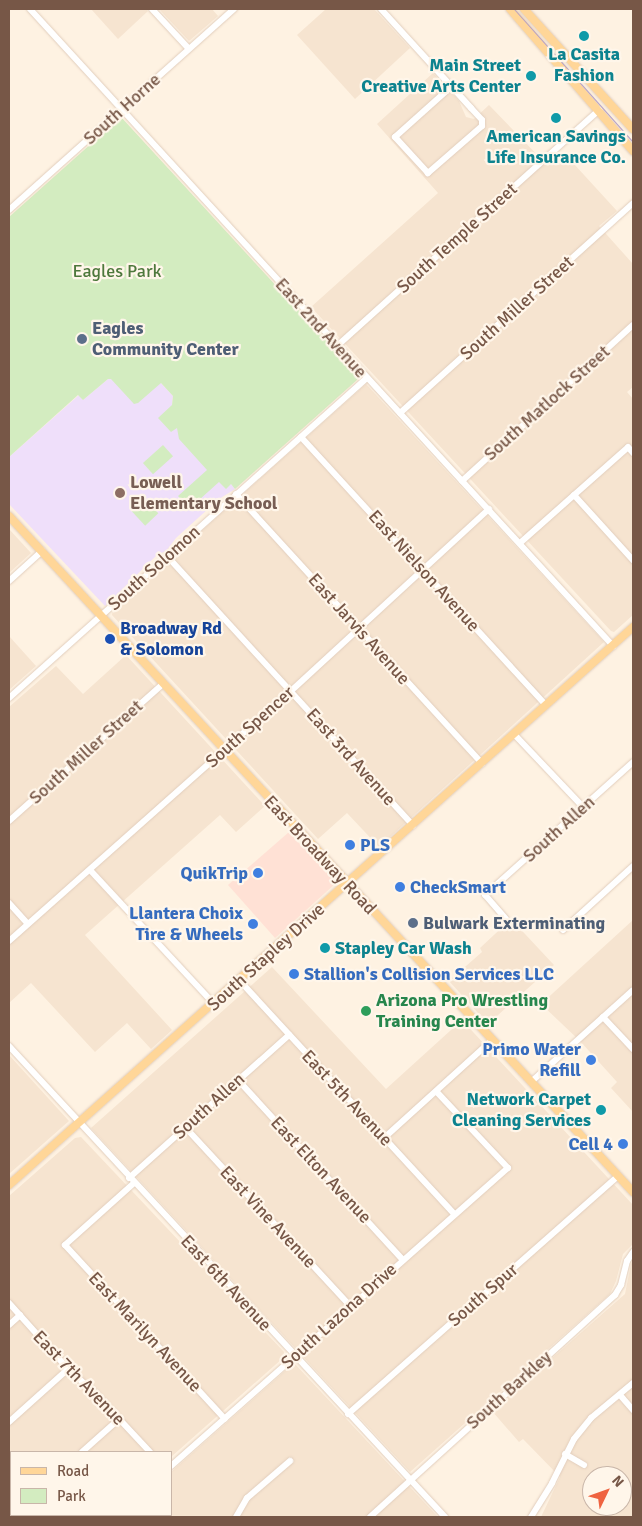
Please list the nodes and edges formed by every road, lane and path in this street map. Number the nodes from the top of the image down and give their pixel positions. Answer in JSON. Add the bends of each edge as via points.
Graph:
{"nodes":[{"id":1,"x":30,"y":9,"type":"edge"},
{"id":2,"x":152,"y":9,"type":"edge"},
{"id":3,"x":234,"y":9,"type":"edge"},
{"id":4,"x":381,"y":9,"type":"edge"},
{"id":5,"x":510,"y":9,"type":"edge"},
{"id":6,"x":524,"y":9,"type":"edge"},
{"id":7,"x":189,"y":49,"type":"junction"},
{"id":8,"x":452,"y":86,"type":"junction"},
{"id":9,"x":122,"y":109,"type":"junction"},
{"id":10,"x":598,"y":110,"type":"junction"},
{"id":11,"x":633,"y":129,"type":"edge"},
{"id":12,"x":633,"y":151,"type":"edge"},
{"id":13,"x":633,"y":203,"type":"edge"},
{"id":14,"x":9,"y":210,"type":"edge"},
{"id":15,"x":633,"y":325,"type":"edge"},
{"id":16,"x":337,"y":346,"type":"junction"},
{"id":17,"x":367,"y":378,"type":"junction"},
{"id":18,"x":400,"y":414,"type":"junction"},
{"id":19,"x":301,"y":436,"type":"junction"},
{"id":20,"x":633,"y":453,"type":"edge"},
{"id":21,"x":462,"y":481,"type":"junction"},
{"id":22,"x":236,"y":494,"type":"junction"},
{"id":23,"x":574,"y":495,"type":"junction"},
{"id":24,"x":489,"y":509,"type":"junction"},
{"id":25,"x":9,"y":516,"type":"edge"},
{"id":26,"x":520,"y":543,"type":"junction"},
{"id":27,"x":42,"y":551,"type":"junction"},
{"id":28,"x":167,"y":556,"type":"junction"},
{"id":29,"x":633,"y":560,"type":"edge"},
{"id":30,"x":422,"y":569,"type":"junction"},
{"id":31,"x":9,"y":581,"type":"edge"},
{"id":32,"x":101,"y":616,"type":"junction"},
{"id":33,"x":633,"y":627,"type":"edge"},
{"id":34,"x":359,"y":629,"type":"junction"},
{"id":35,"x":613,"y":646,"type":"junction"},
{"id":36,"x":163,"y":684,"type":"junction"},
{"id":37,"x":291,"y":691,"type":"junction"},
{"id":38,"x":9,"y":698,"type":"edge"},
{"id":39,"x":546,"y":705,"type":"junction"},
{"id":40,"x":514,"y":734,"type":"junction"},
{"id":41,"x":224,"y":750,"type":"junction"},
{"id":42,"x":633,"y":762,"type":"edge"},
{"id":43,"x":482,"y":763,"type":"junction"},
{"id":44,"x":583,"y":807,"type":"junction"},
{"id":45,"x":9,"y":820,"type":"edge"},
{"id":46,"x":413,"y":825,"type":"junction"},
{"id":47,"x":633,"y":866,"type":"edge"},
{"id":48,"x":90,"y":870,"type":"junction"},
{"id":49,"x":347,"y":885,"type":"junction"},
{"id":50,"x":9,"y":903,"type":"edge"},
{"id":51,"x":506,"y":919,"type":"dead end"},
{"id":52,"x":28,"y":924,"type":"junction"},
{"id":53,"x":563,"y":930,"type":"dead end"},
{"id":54,"x":9,"y":941,"type":"edge"},
{"id":55,"x":240,"y":980,"type":"junction"},
{"id":56,"x":633,"y":990,"type":"edge"},
{"id":57,"x":214,"y":1004,"type":"junction"},
{"id":58,"x":603,"y":1016,"type":"junction"},
{"id":59,"x":289,"y":1035,"type":"junction"},
{"id":60,"x":492,"y":1040,"type":"junction"},
{"id":61,"x":9,"y":1046,"type":"edge"},
{"id":62,"x":633,"y":1049,"type":"edge"},
{"id":63,"x":238,"y":1080,"type":"junction"},
{"id":64,"x":531,"y":1082,"type":"junction"},
{"id":65,"x":436,"y":1091,"type":"junction"},
{"id":66,"x":79,"y":1123,"type":"junction"},
{"id":67,"x":186,"y":1127,"type":"junction"},
{"id":68,"x":384,"y":1138,"type":"junction"},
{"id":69,"x":618,"y":1176,"type":"junction"},
{"id":70,"x":129,"y":1178,"type":"junction"},
{"id":71,"x":134,"y":1183,"type":"junction"},
{"id":72,"x":9,"y":1185,"type":"edge"},
{"id":73,"x":633,"y":1192,"type":"edge"},
{"id":74,"x":454,"y":1214,"type":"junction"},
{"id":75,"x":633,"y":1252,"type":"edge"},
{"id":76,"x":403,"y":1260,"type":"junction"},
{"id":77,"x":9,"y":1303,"type":"edge"},
{"id":78,"x":350,"y":1306,"type":"junction"},
{"id":79,"x":20,"y":1315,"type":"junction"},
{"id":80,"x":9,"y":1324,"type":"edge"},
{"id":81,"x":294,"y":1356,"type":"junction"},
{"id":82,"x":68,"y":1369,"type":"junction"},
{"id":83,"x":633,"y":1383,"type":"edge"},
{"id":84,"x":620,"y":1395,"type":"junction"},
{"id":85,"x":633,"y":1410,"type":"edge"},
{"id":86,"x":348,"y":1414,"type":"junction"},
{"id":87,"x":119,"y":1419,"type":"junction"},
{"id":88,"x":224,"y":1419,"type":"junction"},
{"id":89,"x":9,"y":1422,"type":"edge"},
{"id":90,"x":83,"y":1451,"type":"edge"},
{"id":91,"x":149,"y":1451,"type":"edge"},
{"id":92,"x":565,"y":1454,"type":"junction"},
{"id":93,"x":290,"y":1461,"type":"dead end"},
{"id":94,"x":172,"y":1465,"type":"edge"},
{"id":95,"x":584,"y":1465,"type":"dead end"},
{"id":96,"x":410,"y":1480,"type":"junction"},
{"id":97,"x":236,"y":1517,"type":"edge"},
{"id":98,"x":370,"y":1517,"type":"edge"},
{"id":99,"x":445,"y":1517,"type":"edge"},
{"id":100,"x":531,"y":1517,"type":"edge"}],
"edges":[{"from":1,"to":9,"type":"street","name":"East 2nd Avenue"},
{"from":2,"to":7,"type":"street"},
{"from":3,"to":7,"type":"street","name":"South Horne"},
{"from":4,"to":8,"type":"street"},
{"from":5,"to":10,"type":"main road"},
{"from":6,"to":11,"type":"main road"},
{"from":7,"to":9,"type":"street","name":"South Horne"},
{"from":8,"to":8,"type":"street","via":[[482,120],[482,126],[428,173],[395,137]]},
{"from":9,"to":14,"type":"street","name":"South Horne"},
{"from":9,"to":16,"type":"street","name":"East 2nd Avenue"},
{"from":10,"to":12,"type":"main road"},
{"from":10,"to":16,"type":"street","name":"South Temple Street"},
{"from":13,"to":18,"type":"street","name":"South Miller Street"},
{"from":15,"to":21,"type":"street","name":"South Matlock Street"},
{"from":16,"to":17,"type":"street","name":"East 2nd Avenue"},
{"from":17,"to":18,"type":"street","name":"East 2nd Avenue"},
{"from":17,"to":19,"type":"street","name":"South Solomon"},
{"from":18,"to":21,"type":"street","name":"East 2nd Avenue"},
{"from":19,"to":22,"type":"street","name":"South Solomon"},
{"from":19,"to":30,"type":"street","name":"East Nielson Avenue"},
{"from":20,"to":23,"type":"street","via":[[628,447]]},
{"from":21,"to":24,"type":"street","name":"East 2nd Avenue"},
{"from":22,"to":28,"type":"street","name":"South Solomon"},
{"from":22,"to":34,"type":"street","name":"East Jarvis Avenue"},
{"from":23,"to":26,"type":"street"},
{"from":23,"to":29,"type":"street"},
{"from":24,"to":26,"type":"street","name":"East 2nd Avenue"},
{"from":24,"to":30,"type":"street","name":"South Spencer"},
{"from":25,"to":27,"type":"main road","name":"East Broadway Road"},
{"from":26,"to":35,"type":"street","name":"East 2nd Avenue"},
{"from":27,"to":31,"type":"street"},
{"from":27,"to":32,"type":"main road","name":"East Broadway Road"},
{"from":28,"to":32,"type":"street","name":"South Solomon"},
{"from":28,"to":37,"type":"street","name":"East 3rd Avenue"},
{"from":30,"to":34,"type":"street","name":"South Spencer"},
{"from":30,"to":39,"type":"street","name":"East Nielson Avenue"},
{"from":32,"to":36,"type":"main road","name":"East Broadway Road"},
{"from":32,"to":38,"type":"street","name":"South Solomon"},
{"from":33,"to":35,"type":"main road","name":"South Stapley Drive"},
{"from":34,"to":37,"type":"street","name":"South Spencer"},
{"from":34,"to":43,"type":"street","name":"East Jarvis Avenue"},
{"from":35,"to":39,"type":"main road","name":"South Stapley Drive"},
{"from":36,"to":41,"type":"main road","name":"East Broadway Road"},
{"from":36,"to":45,"type":"street","name":"South Miller Street"},
{"from":37,"to":41,"type":"street","name":"South Spencer"},
{"from":37,"to":46,"type":"street","name":"East 3rd Avenue"},
{"from":39,"to":40,"type":"main road","name":"South Stapley Drive"},
{"from":40,"to":43,"type":"main road","name":"South Stapley Drive"},
{"from":40,"to":44,"type":"street"},
{"from":41,"to":48,"type":"street","name":"South Spencer"},
{"from":41,"to":49,"type":"main road","name":"East Broadway Road"},
{"from":42,"to":44,"type":"street","name":"South Allen"},
{"from":43,"to":46,"type":"main road","name":"South Stapley Drive"},
{"from":44,"to":51,"type":"street","name":"South Allen","via":[[485,895]]},
{"from":46,"to":49,"type":"main road","name":"South Stapley Drive"},
{"from":47,"to":53,"type":"street"},
{"from":48,"to":52,"type":"street","name":"South Spencer"},
{"from":48,"to":57,"type":"street"},
{"from":49,"to":55,"type":"main road","name":"South Stapley Drive"},
{"from":49,"to":60,"type":"main road","name":"East Broadway Road"},
{"from":50,"to":52,"type":"street"},
{"from":52,"to":54,"type":"street","name":"South Spencer"},
{"from":55,"to":57,"type":"main road","name":"South Stapley Drive"},
{"from":55,"to":59,"type":"street","name":"East 5th Avenue"},
{"from":56,"to":58,"type":"street"},
{"from":57,"to":66,"type":"main road","name":"South Stapley Drive"},
{"from":58,"to":62,"type":"street"},
{"from":58,"to":64,"type":"street"},
{"from":59,"to":63,"type":"street","name":"South Allen"},
{"from":59,"to":68,"type":"street","name":"East 5th Avenue"},
{"from":60,"to":64,"type":"main road","name":"East Broadway Road"},
{"from":60,"to":65,"type":"street"},
{"from":61,"to":66,"type":"street","name":"East 6th Avenue"},
{"from":63,"to":67,"type":"street","name":"South Allen"},
{"from":63,"to":76,"type":"street","name":"East Elton Avenue"},
{"from":64,"to":69,"type":"main road","name":"East Broadway Road"},
{"from":65,"to":68,"type":"street"},
{"from":65,"to":74,"type":"street","name":"South Lazona Drive","via":[[508,1168]]},
{"from":66,"to":70,"type":"street","name":"East 6th Avenue"},
{"from":66,"to":72,"type":"main road","name":"South Stapley Drive"},
{"from":67,"to":70,"type":"street","name":"South Allen"},
{"from":67,"to":78,"type":"street","name":"East Vine Avenue"},
{"from":68,"to":74,"type":"street","name":"East 5th Avenue"},
{"from":69,"to":73,"type":"main road","name":"East Broadway Road"},
{"from":69,"to":86,"type":"street","name":"South Spur"},
{"from":70,"to":71,"type":"street","name":"East 6th Avenue"},
{"from":71,"to":81,"type":"street","name":"East 6th Avenue"},
{"from":71,"to":88,"type":"street","name":"East Marilyn Avenue","via":[[65,1245]]},
{"from":74,"to":76,"type":"street","name":"South Lazona Drive"},
{"from":75,"to":96,"type":"street","name":"South Barkley","via":[[615,1295]]},
{"from":76,"to":78,"type":"street","name":"South Lazona Drive"},
{"from":77,"to":79,"type":"street","name":"East 7th Avenue"},
{"from":78,"to":81,"type":"street","name":"South Lazona Drive"},
{"from":79,"to":80,"type":"street"},
{"from":79,"to":82,"type":"street","name":"East 7th Avenue"},
{"from":81,"to":86,"type":"street","name":"East 6th Avenue"},
{"from":81,"to":88,"type":"street","name":"South Lazona Drive"},
{"from":82,"to":87,"type":"street","name":"East 7th Avenue"},
{"from":82,"to":89,"type":"street"},
{"from":83,"to":84,"type":"street"},
{"from":84,"to":85,"type":"street"},
{"from":84,"to":92,"type":"street","via":[[591,1418]]},
{"from":86,"to":96,"type":"street","name":"East 6th Avenue"},
{"from":87,"to":90,"type":"street"},
{"from":87,"to":91,"type":"street","name":"East 7th Avenue"},
{"from":88,"to":94,"type":"street","name":"South Lazona Drive"},
{"from":92,"to":95,"type":"street"},
{"from":92,"to":100,"type":"street"},
{"from":93,"to":97,"type":"street","via":[[247,1498]]},
{"from":96,"to":98,"type":"street","name":"South Barkley"},
{"from":96,"to":99,"type":"street","name":"East 6th Avenue"}]}
